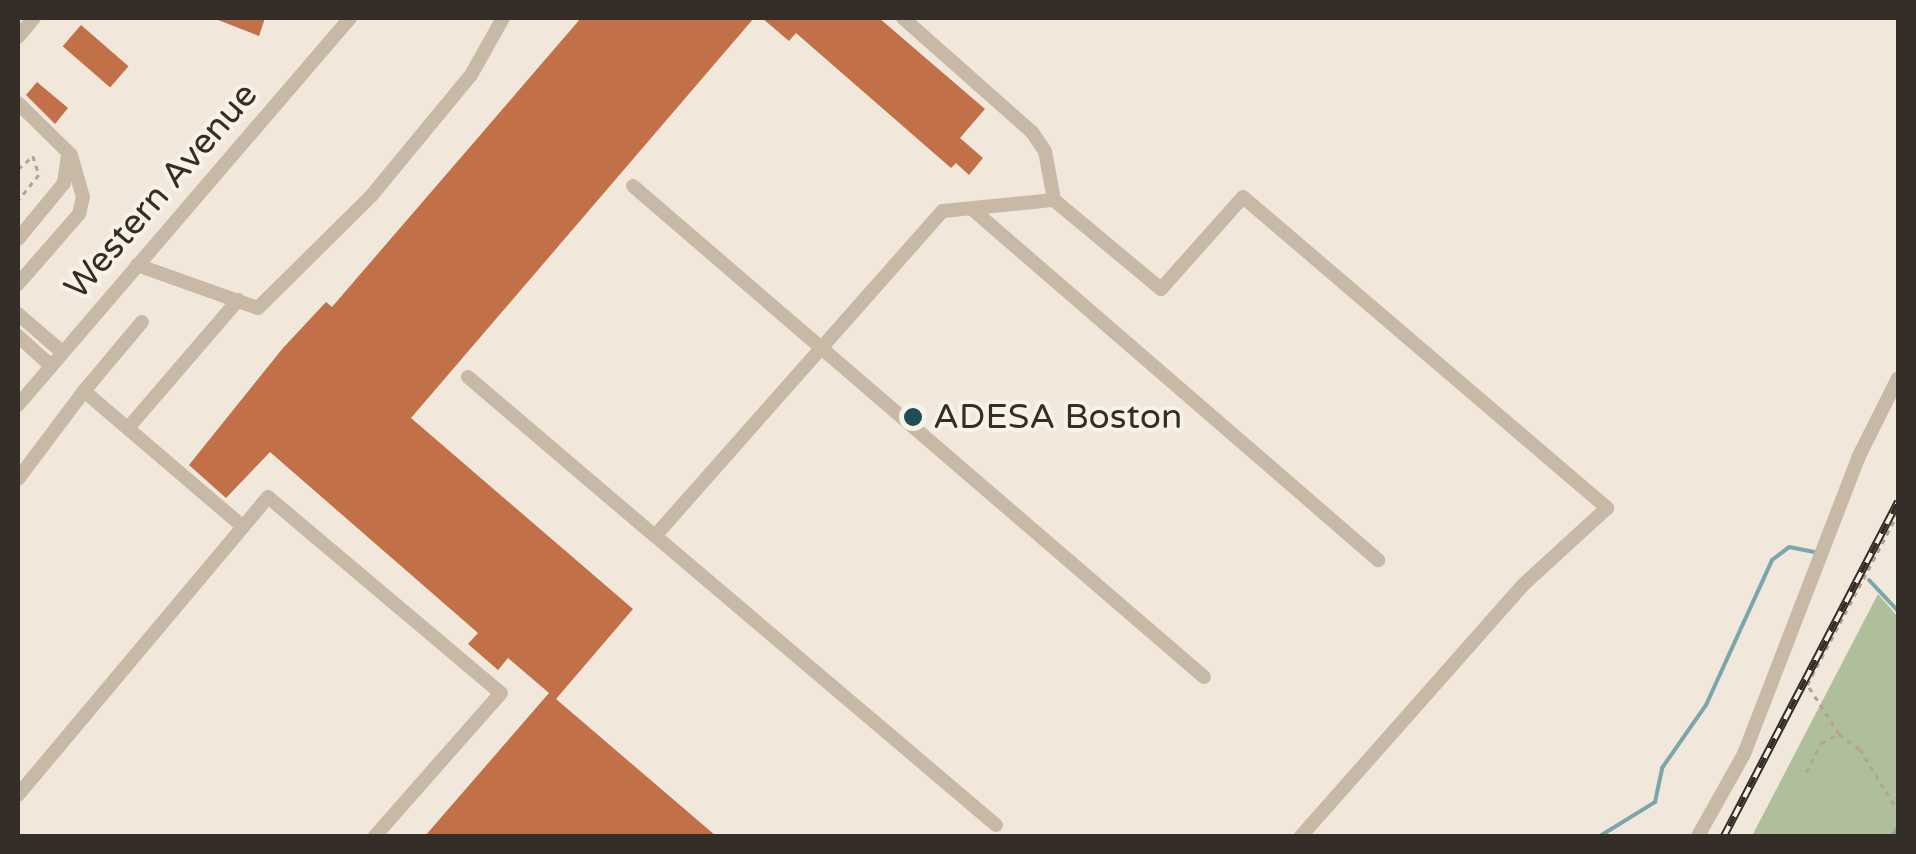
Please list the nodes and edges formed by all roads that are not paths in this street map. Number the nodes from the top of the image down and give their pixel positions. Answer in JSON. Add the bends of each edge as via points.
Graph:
{"nodes":[{"id":1,"x":34,"y":18,"type":"edge"},
{"id":2,"x":350,"y":18,"type":"edge"},
{"id":3,"x":503,"y":18,"type":"edge"},
{"id":4,"x":909,"y":19,"type":"edge"},
{"id":5,"x":18,"y":37,"type":"edge"},
{"id":6,"x":18,"y":103,"type":"edge"},
{"id":7,"x":67,"y":150,"type":"junction"},
{"id":8,"x":634,"y":186,"type":"dead end"},
{"id":9,"x":1054,"y":200,"type":"junction"},
{"id":10,"x":972,"y":208,"type":"junction"},
{"id":11,"x":18,"y":239,"type":"edge"},
{"id":12,"x":137,"y":265,"type":"junction"},
{"id":13,"x":18,"y":284,"type":"edge"},
{"id":14,"x":238,"y":300,"type":"junction"},
{"id":15,"x":18,"y":314,"type":"edge"},
{"id":16,"x":142,"y":322,"type":"dead end"},
{"id":17,"x":18,"y":336,"type":"edge"},
{"id":18,"x":822,"y":348,"type":"junction"},
{"id":19,"x":62,"y":352,"type":"junction"},
{"id":20,"x":50,"y":365,"type":"junction"},
{"id":21,"x":468,"y":377,"type":"dead end"},
{"id":22,"x":1898,"y":378,"type":"edge"},
{"id":23,"x":84,"y":391,"type":"junction"},
{"id":24,"x":18,"y":405,"type":"edge"},
{"id":25,"x":128,"y":428,"type":"junction"},
{"id":26,"x":18,"y":478,"type":"edge"},
{"id":27,"x":243,"y":527,"type":"junction"},
{"id":28,"x":655,"y":536,"type":"junction"},
{"id":29,"x":1378,"y":560,"type":"dead end"},
{"id":30,"x":1204,"y":677,"type":"dead end"},
{"id":31,"x":18,"y":794,"type":"edge"},
{"id":32,"x":996,"y":825,"type":"dead end"},
{"id":33,"x":376,"y":836,"type":"edge"},
{"id":34,"x":1302,"y":836,"type":"edge"},
{"id":35,"x":1698,"y":836,"type":"edge"}],
"edges":[{"from":1,"to":5,"type":"street"},
{"from":2,"to":12,"type":"street","name":"Western Avenue"},
{"from":3,"to":14,"type":"street","via":[[472,75],[372,195],[258,308]]},
{"from":4,"to":9,"type":"street","via":[[1032,132],[1045,151]]},
{"from":6,"to":7,"type":"street"},
{"from":7,"to":11,"type":"street","via":[[64,183]]},
{"from":7,"to":13,"type":"street","via":[[81,174],[83,207]]},
{"from":8,"to":18,"type":"street"},
{"from":9,"to":10,"type":"street"},
{"from":9,"to":34,"type":"street","via":[[1161,289],[1244,197],[1607,508],[1524,584]]},
{"from":10,"to":18,"type":"street","via":[[943,212]]},
{"from":10,"to":29,"type":"street"},
{"from":12,"to":14,"type":"street"},
{"from":12,"to":19,"type":"street","name":"Western Avenue"},
{"from":14,"to":25,"type":"street"},
{"from":15,"to":19,"type":"street"},
{"from":16,"to":23,"type":"street"},
{"from":17,"to":20,"type":"street"},
{"from":18,"to":28,"type":"street"},
{"from":18,"to":30,"type":"street"},
{"from":19,"to":20,"type":"street","name":"Western Avenue"},
{"from":20,"to":24,"type":"street","name":"Western Avenue"},
{"from":21,"to":28,"type":"street"},
{"from":22,"to":35,"type":"street","via":[[1858,458],[1744,754]]},
{"from":23,"to":25,"type":"street"},
{"from":23,"to":26,"type":"street"},
{"from":25,"to":27,"type":"street"},
{"from":27,"to":31,"type":"street"},
{"from":27,"to":33,"type":"street","via":[[268,497],[501,693]]},
{"from":28,"to":32,"type":"street"}]}
